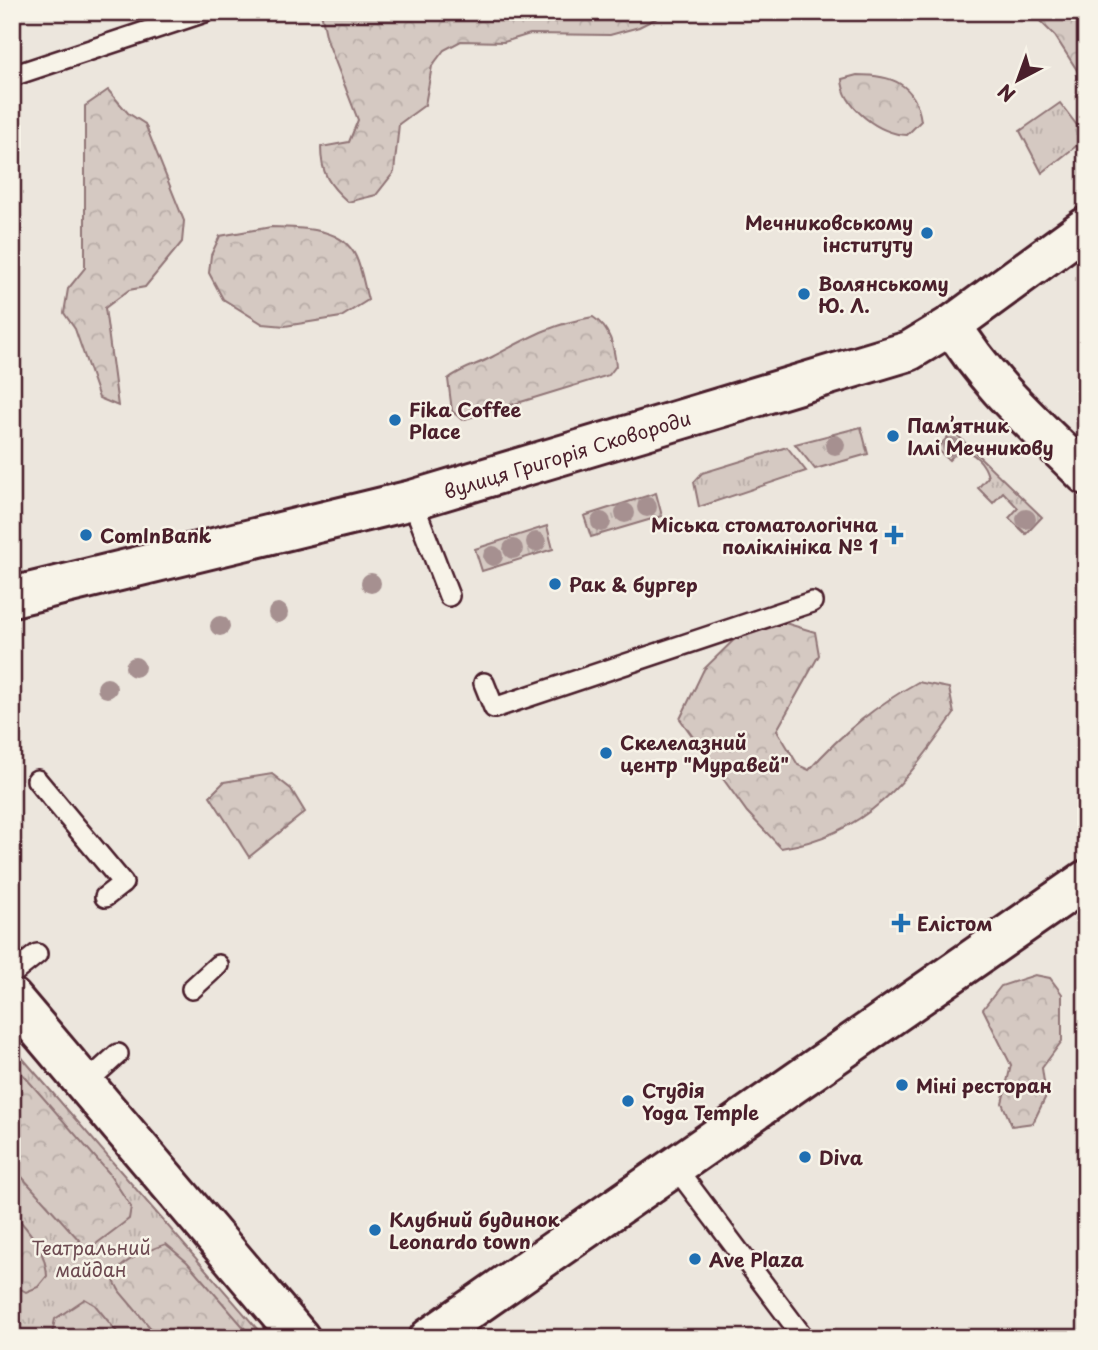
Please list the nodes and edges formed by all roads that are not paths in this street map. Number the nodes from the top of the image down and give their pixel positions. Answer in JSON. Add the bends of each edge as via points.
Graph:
{"nodes":[{"id":1,"x":205,"y":12,"type":"edge"},
{"id":2,"x":12,"y":76,"type":"edge"},
{"id":3,"x":1086,"y":228,"type":"edge"},
{"id":4,"x":952,"y":324,"type":"junction"},
{"id":5,"x":1086,"y":475,"type":"edge"},
{"id":6,"x":412,"y":500,"type":"junction"},
{"id":7,"x":449,"y":596,"type":"dead end"},
{"id":8,"x":12,"y":597,"type":"edge"},
{"id":9,"x":812,"y":601,"type":"dead end"},
{"id":10,"x":484,"y":683,"type":"dead end"},
{"id":11,"x":37,"y":780,"type":"dead end"},
{"id":12,"x":1086,"y":880,"type":"edge"},
{"id":13,"x":105,"y":897,"type":"dead end"},
{"id":14,"x":37,"y":954,"type":"dead end"},
{"id":15,"x":218,"y":965,"type":"dead end"},
{"id":16,"x":12,"y":974,"type":"edge"},
{"id":17,"x":192,"y":989,"type":"dead end"},
{"id":18,"x":12,"y":998,"type":"edge"},
{"id":19,"x":118,"y":1054,"type":"dead end"},
{"id":20,"x":86,"y":1083,"type":"junction"},
{"id":21,"x":676,"y":1168,"type":"junction"},
{"id":22,"x":300,"y":1338,"type":"edge"},
{"id":23,"x":429,"y":1338,"type":"edge"},
{"id":24,"x":804,"y":1338,"type":"edge"}],
"edges":[{"from":1,"to":2,"type":"lane"},
{"from":3,"to":4,"type":"street","name":"вулиця Григорія Сковороди"},
{"from":4,"to":5,"type":"street","via":[[1003,393]]},
{"from":4,"to":6,"type":"street","name":"вулиця Григорія Сковороди","via":[[909,351]]},
{"from":6,"to":7,"type":"lane"},
{"from":6,"to":8,"type":"street","name":"вулиця Григорія Сковороди"},
{"from":9,"to":10,"type":"lane","via":[[494,708]]},
{"from":11,"to":13,"type":"lane","via":[[123,883]]},
{"from":12,"to":21,"type":"street"},
{"from":14,"to":16,"type":"lane"},
{"from":15,"to":17,"type":"lane"},
{"from":18,"to":20,"type":"street"},
{"from":19,"to":20,"type":"lane"},
{"from":20,"to":22,"type":"street"},
{"from":21,"to":23,"type":"street"},
{"from":21,"to":24,"type":"lane"}]}
